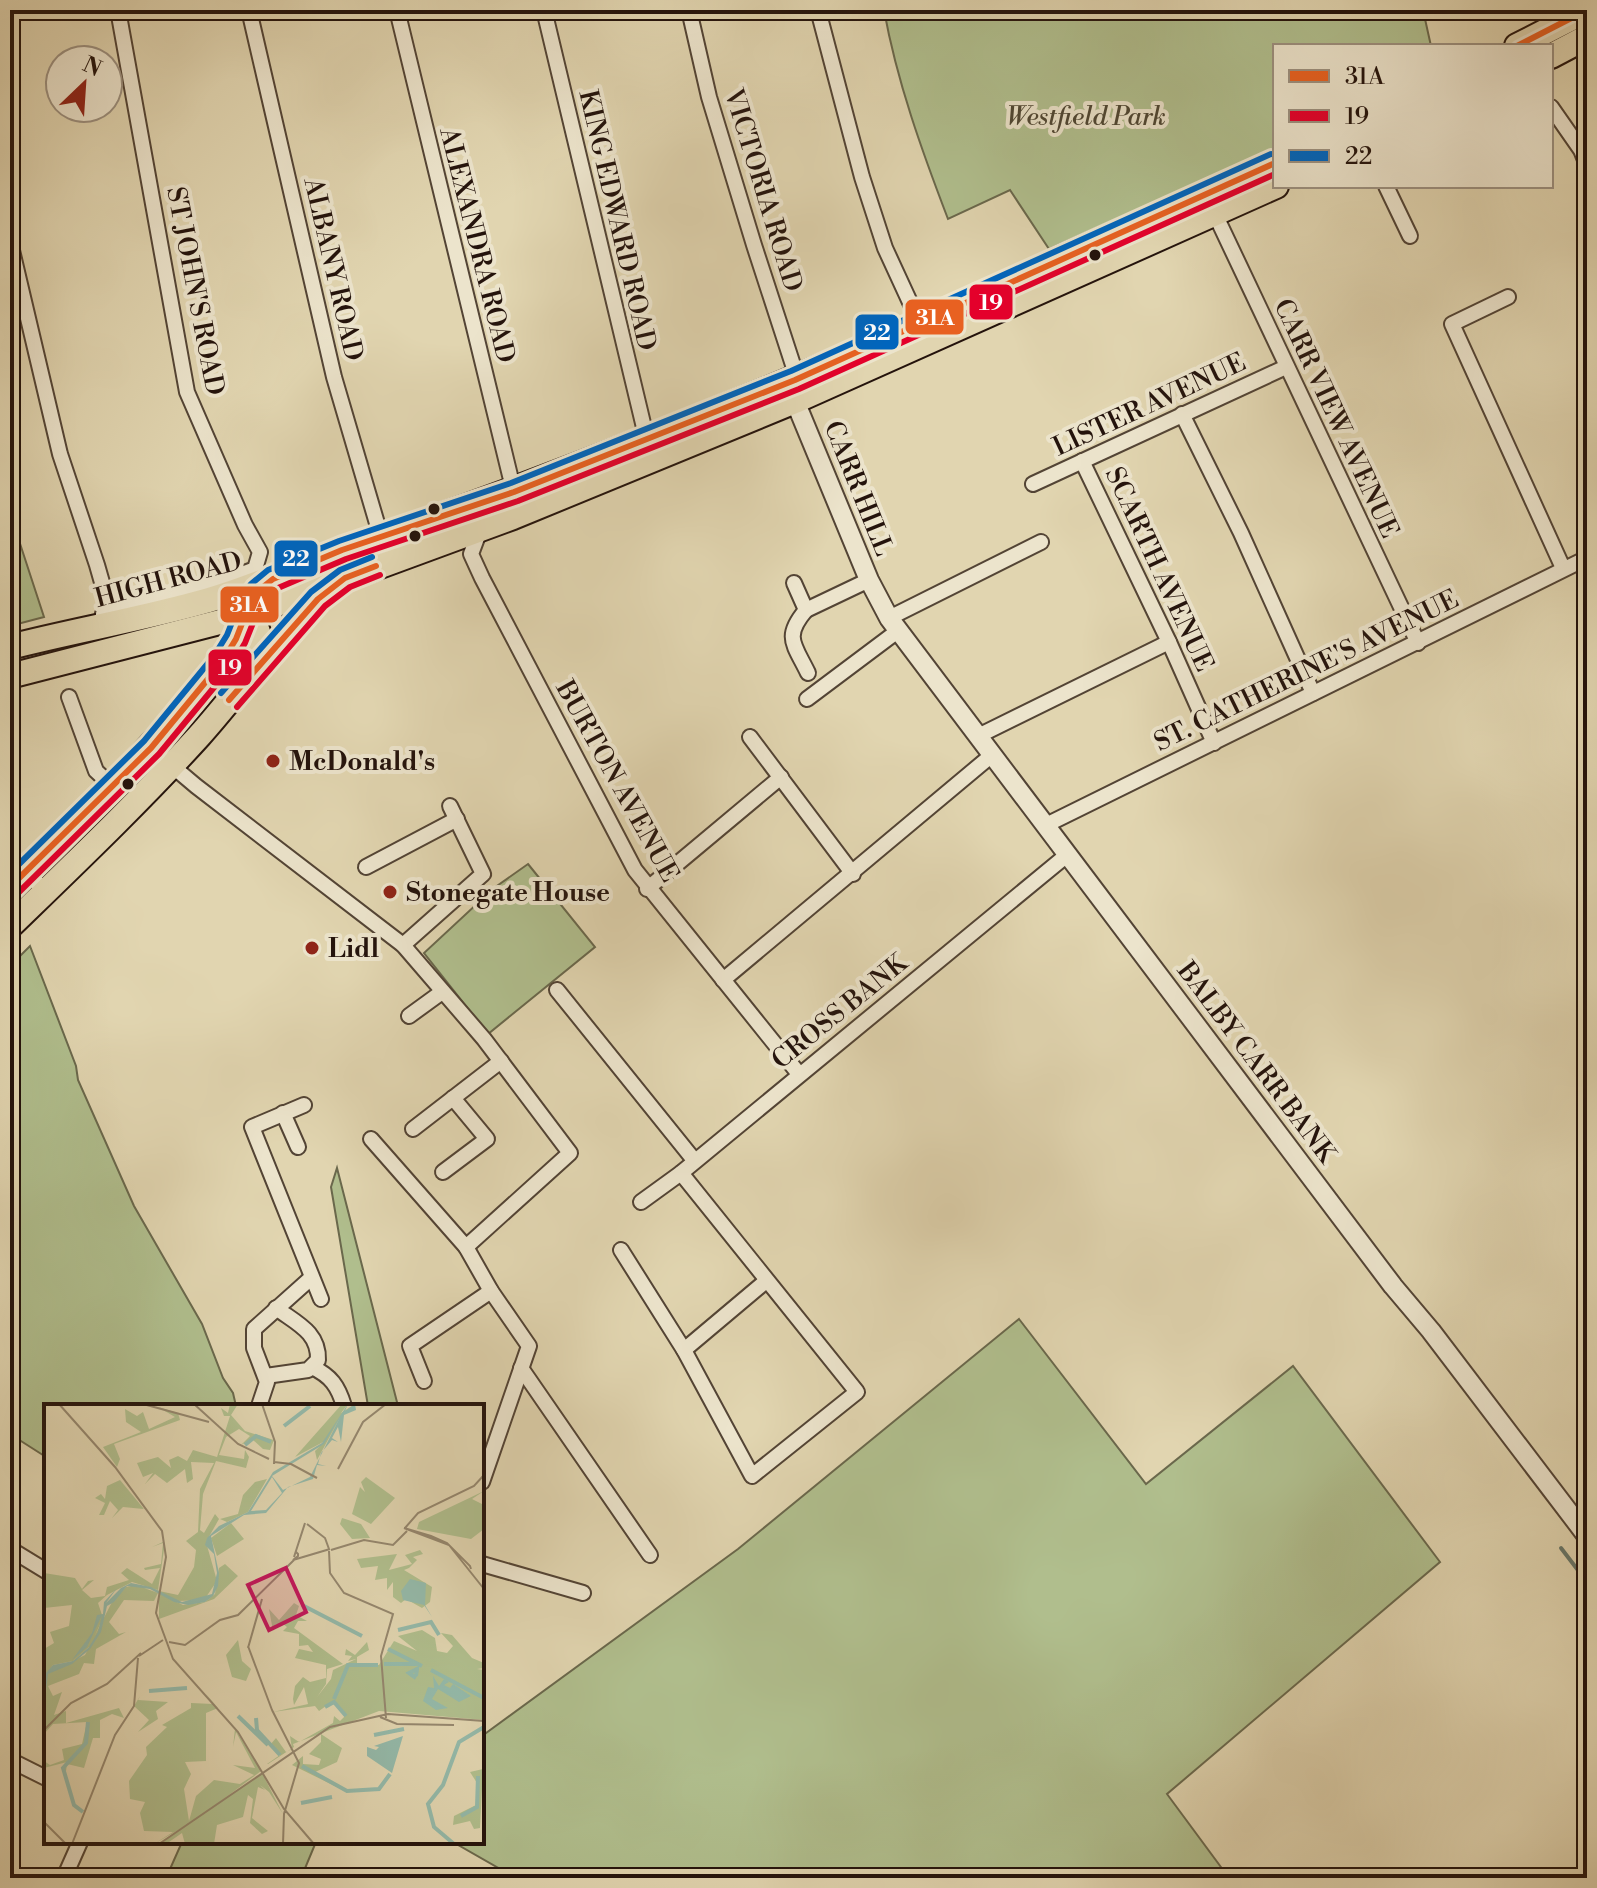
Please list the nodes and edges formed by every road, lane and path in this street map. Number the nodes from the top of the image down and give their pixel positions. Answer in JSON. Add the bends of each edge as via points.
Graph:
{"nodes":[{"id":1,"x":118,"y":10,"type":"edge"},
{"id":2,"x":249,"y":10,"type":"edge"},
{"id":3,"x":397,"y":10,"type":"edge"},
{"id":4,"x":544,"y":10,"type":"edge"},
{"id":5,"x":689,"y":10,"type":"edge"},
{"id":6,"x":818,"y":10,"type":"edge"},
{"id":7,"x":1587,"y":10,"type":"edge"},
{"id":8,"x":1587,"y":37,"type":"edge"},
{"id":9,"x":1521,"y":44,"type":"edge"},
{"id":10,"x":1553,"y":55,"type":"edge"},
{"id":11,"x":1553,"y":110,"type":"edge"},
{"id":12,"x":1273,"y":164,"type":"edge"},
{"id":13,"x":1587,"y":165,"type":"edge"},
{"id":14,"x":1273,"y":187,"type":"edge"},
{"id":15,"x":1387,"y":188,"type":"edge"},
{"id":16,"x":1215,"y":214,"type":"junction"},
{"id":17,"x":1410,"y":236,"type":"dead end"},
{"id":18,"x":10,"y":242,"type":"edge"},
{"id":19,"x":1508,"y":297,"type":"dead end"},
{"id":20,"x":920,"y":324,"type":"junction"},
{"id":21,"x":1286,"y":367,"type":"junction"},
{"id":22,"x":796,"y":386,"type":"junction"},
{"id":23,"x":1182,"y":414,"type":"junction"},
{"id":24,"x":647,"y":440,"type":"junction"},
{"id":25,"x":1082,"y":461,"type":"junction"},
{"id":26,"x":1033,"y":484,"type":"dead end"},
{"id":27,"x":514,"y":492,"type":"junction"},
{"id":28,"x":481,"y":527,"type":"junction"},
{"id":29,"x":381,"y":537,"type":"junction"},
{"id":30,"x":1041,"y":542,"type":"dead end"},
{"id":31,"x":1587,"y":558,"type":"edge"},
{"id":32,"x":1563,"y":568,"type":"junction"},
{"id":33,"x":264,"y":574,"type":"junction"},
{"id":34,"x":345,"y":578,"type":"junction"},
{"id":35,"x":869,"y":580,"type":"junction"},
{"id":36,"x":794,"y":583,"type":"dead end"},
{"id":37,"x":806,"y":610,"type":"junction"},
{"id":38,"x":247,"y":615,"type":"junction"},
{"id":39,"x":115,"y":621,"type":"junction"},
{"id":40,"x":894,"y":624,"type":"junction"},
{"id":41,"x":185,"y":631,"type":"junction"},
{"id":42,"x":1169,"y":642,"type":"junction"},
{"id":43,"x":1418,"y":643,"type":"junction"},
{"id":44,"x":21,"y":644,"type":"edge"},
{"id":45,"x":105,"y":652,"type":"junction"},
{"id":46,"x":10,"y":668,"type":"edge"},
{"id":47,"x":213,"y":673,"type":"junction"},
{"id":48,"x":808,"y":673,"type":"dead end"},
{"id":49,"x":10,"y":676,"type":"edge"},
{"id":50,"x":1313,"y":693,"type":"junction"},
{"id":51,"x":232,"y":696,"type":"junction"},
{"id":52,"x":69,"y":697,"type":"dead end"},
{"id":53,"x":807,"y":699,"type":"dead end"},
{"id":54,"x":978,"y":736,"type":"junction"},
{"id":55,"x":750,"y":737,"type":"dead end"},
{"id":56,"x":1214,"y":743,"type":"junction"},
{"id":57,"x":151,"y":748,"type":"junction"},
{"id":58,"x":992,"y":755,"type":"junction"},
{"id":59,"x":172,"y":765,"type":"junction"},
{"id":60,"x":781,"y":777,"type":"junction"},
{"id":61,"x":112,"y":786,"type":"junction"},
{"id":62,"x":1046,"y":825,"type":"junction"},
{"id":63,"x":1067,"y":855,"type":"junction"},
{"id":64,"x":366,"y":867,"type":"dead end"},
{"id":65,"x":15,"y":872,"type":"edge"},
{"id":66,"x":853,"y":874,"type":"junction"},
{"id":67,"x":647,"y":889,"type":"junction"},
{"id":68,"x":46,"y":891,"type":"junction"},
{"id":69,"x":10,"y":926,"type":"edge"},
{"id":70,"x":403,"y":945,"type":"junction"},
{"id":71,"x":723,"y":980,"type":"junction"},
{"id":72,"x":557,"y":990,"type":"dead end"},
{"id":73,"x":442,"y":992,"type":"junction"},
{"id":74,"x":409,"y":1016,"type":"dead end"},
{"id":75,"x":501,"y":1061,"type":"junction"},
{"id":76,"x":799,"y":1074,"type":"junction"},
{"id":77,"x":453,"y":1098,"type":"junction"},
{"id":78,"x":304,"y":1105,"type":"dead end"},
{"id":79,"x":283,"y":1113,"type":"junction"},
{"id":80,"x":413,"y":1129,"type":"dead end"},
{"id":81,"x":371,"y":1139,"type":"dead end"},
{"id":82,"x":298,"y":1147,"type":"dead end"},
{"id":83,"x":694,"y":1160,"type":"junction"},
{"id":84,"x":443,"y":1172,"type":"dead end"},
{"id":85,"x":681,"y":1173,"type":"junction"},
{"id":86,"x":641,"y":1202,"type":"dead end"},
{"id":87,"x":466,"y":1247,"type":"junction"},
{"id":88,"x":621,"y":1250,"type":"dead end"},
{"id":89,"x":311,"y":1278,"type":"junction"},
{"id":90,"x":766,"y":1281,"type":"junction"},
{"id":91,"x":491,"y":1291,"type":"junction"},
{"id":92,"x":321,"y":1299,"type":"dead end"},
{"id":93,"x":276,"y":1308,"type":"junction"},
{"id":94,"x":684,"y":1350,"type":"junction"},
{"id":95,"x":312,"y":1367,"type":"junction"},
{"id":96,"x":521,"y":1368,"type":"junction"},
{"id":97,"x":266,"y":1376,"type":"junction"},
{"id":98,"x":424,"y":1381,"type":"dead end"},
{"id":99,"x":260,"y":1404,"type":"edge"},
{"id":100,"x":343,"y":1404,"type":"edge"},
{"id":101,"x":484,"y":1476,"type":"edge"},
{"id":102,"x":1587,"y":1536,"type":"edge"},
{"id":103,"x":10,"y":1549,"type":"edge"},
{"id":104,"x":650,"y":1555,"type":"dead end"},
{"id":105,"x":484,"y":1565,"type":"edge"},
{"id":106,"x":44,"y":1570,"type":"edge"},
{"id":107,"x":583,"y":1593,"type":"dead end"},
{"id":108,"x":10,"y":1760,"type":"edge"},
{"id":109,"x":44,"y":1777,"type":"edge"},
{"id":110,"x":79,"y":1844,"type":"edge"},
{"id":111,"x":64,"y":1878,"type":"edge"}],
"edges":[{"from":1,"to":33,"type":"street","name":"ST JOHN'S ROAD","via":[[187,392],[260,552]]},
{"from":2,"to":29,"type":"street","name":"ALBANY ROAD","via":[[334,377]]},
{"from":3,"to":27,"type":"street","name":"ALEXANDRA ROAD"},
{"from":4,"to":24,"type":"street","name":"KING EDWARD ROAD"},
{"from":5,"to":22,"type":"street","name":"VICTORIA ROAD"},
{"from":6,"to":20,"type":"street","via":[[885,248]]},
{"from":7,"to":9,"type":"main road"},
{"from":8,"to":10,"type":"main road"},
{"from":11,"to":13,"type":"street"},
{"from":12,"to":20,"type":"main road"},
{"from":14,"to":16,"type":"main road"},
{"from":15,"to":17,"type":"street"},
{"from":16,"to":21,"type":"street","name":"CARR VIEW AVENUE"},
{"from":16,"to":22,"type":"main road"},
{"from":18,"to":39,"type":"street","via":[[60,454]]},
{"from":19,"to":32,"type":"street","via":[[1452,324]]},
{"from":20,"to":22,"type":"main road"},
{"from":21,"to":23,"type":"street","name":"LISTER AVENUE"},
{"from":21,"to":43,"type":"street","name":"CARR VIEW AVENUE"},
{"from":22,"to":24,"type":"main road"},
{"from":22,"to":28,"type":"main road","name":"HIGH ROAD"},
{"from":22,"to":35,"type":"street","name":"CARR HILL"},
{"from":23,"to":25,"type":"street","name":"LISTER AVENUE"},
{"from":23,"to":50,"type":"street"},
{"from":24,"to":27,"type":"main road"},
{"from":25,"to":26,"type":"street","name":"LISTER AVENUE"},
{"from":25,"to":42,"type":"street","name":"SCARTH AVENUE"},
{"from":27,"to":29,"type":"main road"},
{"from":28,"to":34,"type":"main road","name":"HIGH ROAD"},
{"from":28,"to":67,"type":"street","name":"BURTON AVENUE","via":[[471,554],[482,578]]},
{"from":29,"to":33,"type":"main road"},
{"from":30,"to":40,"type":"street"},
{"from":31,"to":32,"type":"street","name":"ST. CATHERINE'S AVENUE"},
{"from":32,"to":43,"type":"street","name":"ST. CATHERINE'S AVENUE"},
{"from":33,"to":38,"type":"main road","name":"HIGH ROAD"},
{"from":33,"to":39,"type":"main road","name":"HIGH ROAD"},
{"from":34,"to":38,"type":"main road","name":"HIGH ROAD"},
{"from":34,"to":51,"type":"main road","via":[[318,599]]},
{"from":35,"to":37,"type":"street"},
{"from":35,"to":40,"type":"street","name":"CARR HILL"},
{"from":36,"to":37,"type":"street"},
{"from":37,"to":48,"type":"street","via":[[792,633]]},
{"from":38,"to":39,"type":"main road","via":[[236,606],[140,629]]},
{"from":38,"to":41,"type":"main road","name":"HIGH ROAD"},
{"from":38,"to":47,"type":"main road","name":"HIGH ROAD"},
{"from":38,"to":51,"type":"main road","via":[[258,632],[250,668]]},
{"from":39,"to":44,"type":"main road","name":"HIGH ROAD"},
{"from":40,"to":53,"type":"street"},
{"from":40,"to":54,"type":"street","name":"BALBY CARR BANK"},
{"from":41,"to":45,"type":"main road","name":"HIGH ROAD"},
{"from":41,"to":47,"type":"main road","via":[[211,644]]},
{"from":42,"to":54,"type":"street"},
{"from":42,"to":56,"type":"street","name":"SCARTH AVENUE"},
{"from":43,"to":50,"type":"street","name":"ST. CATHERINE'S AVENUE"},
{"from":45,"to":46,"type":"main road","via":[[75,652]]},
{"from":45,"to":49,"type":"main road","name":"HIGH ROAD"},
{"from":47,"to":57,"type":"main road","name":"HIGH ROAD"},
{"from":50,"to":56,"type":"street","name":"ST. CATHERINE'S AVENUE"},
{"from":51,"to":59,"type":"main road"},
{"from":52,"to":61,"type":"street","via":[[96,771]]},
{"from":54,"to":58,"type":"street","name":"BALBY CARR BANK"},
{"from":55,"to":60,"type":"street"},
{"from":56,"to":62,"type":"street","name":"ST. CATHERINE'S AVENUE"},
{"from":57,"to":59,"type":"street"},
{"from":57,"to":61,"type":"main road","name":"HIGH ROAD"},
{"from":58,"to":62,"type":"street","name":"BALBY CARR BANK"},
{"from":58,"to":66,"type":"street"},
{"from":59,"to":68,"type":"main road"},
{"from":59,"to":70,"type":"street"},
{"from":60,"to":66,"type":"street"},
{"from":60,"to":67,"type":"street"},
{"from":61,"to":65,"type":"main road","name":"HIGH ROAD"},
{"from":62,"to":63,"type":"street","name":"BALBY CARR BANK"},
{"from":63,"to":76,"type":"street","name":"CROSS BANK"},
{"from":63,"to":102,"type":"street","name":"BALBY CARR BANK"},
{"from":64,"to":70,"type":"street","via":[[453,812],[483,874]]},
{"from":65,"to":68,"type":"street"},
{"from":66,"to":71,"type":"street"},
{"from":67,"to":71,"type":"street","name":"BURTON AVENUE"},
{"from":68,"to":69,"type":"main road"},
{"from":70,"to":73,"type":"street"},
{"from":71,"to":76,"type":"street","name":"BURTON AVENUE"},
{"from":72,"to":83,"type":"street"},
{"from":73,"to":74,"type":"street"},
{"from":73,"to":75,"type":"street"},
{"from":75,"to":77,"type":"street"},
{"from":75,"to":87,"type":"street","via":[[570,1153]]},
{"from":76,"to":83,"type":"street","name":"CROSS BANK"},
{"from":77,"to":80,"type":"street"},
{"from":77,"to":84,"type":"street","via":[[487,1139]]},
{"from":78,"to":79,"type":"street"},
{"from":79,"to":82,"type":"street"},
{"from":79,"to":89,"type":"street","via":[[252,1127]]},
{"from":81,"to":87,"type":"street"},
{"from":83,"to":85,"type":"street","name":"CROSS BANK"},
{"from":85,"to":86,"type":"street","name":"CROSS BANK"},
{"from":85,"to":90,"type":"street"},
{"from":87,"to":91,"type":"street"},
{"from":88,"to":94,"type":"street"},
{"from":89,"to":92,"type":"street"},
{"from":89,"to":93,"type":"street"},
{"from":90,"to":94,"type":"street"},
{"from":90,"to":94,"type":"street","via":[[857,1392],[752,1476]]},
{"from":91,"to":96,"type":"street","via":[[529,1346]]},
{"from":91,"to":98,"type":"street","via":[[410,1346]]},
{"from":93,"to":95,"type":"street","via":[[315,1339],[318,1360]]},
{"from":93,"to":97,"type":"street","via":[[253,1335]]},
{"from":95,"to":97,"type":"street"},
{"from":95,"to":100,"type":"street","via":[[335,1382]]},
{"from":96,"to":101,"type":"street"},
{"from":96,"to":104,"type":"street"},
{"from":97,"to":99,"type":"street"},
{"from":103,"to":106,"type":"street"},
{"from":105,"to":107,"type":"street"},
{"from":108,"to":109,"type":"street"},
{"from":110,"to":111,"type":"street"}]}
